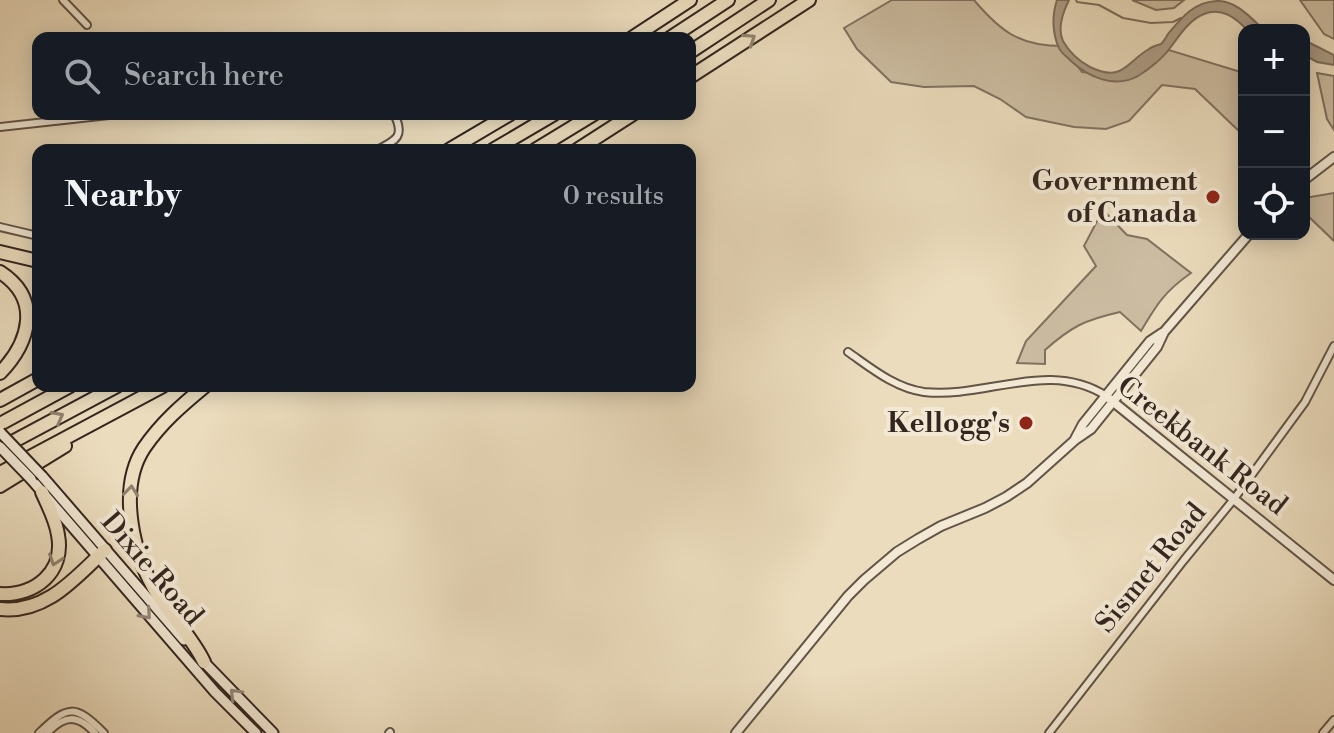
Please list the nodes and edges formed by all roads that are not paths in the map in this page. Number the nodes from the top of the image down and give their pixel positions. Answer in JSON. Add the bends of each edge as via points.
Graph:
{"nodes":[{"id":1,"x":63,"y":0,"type":"edge"},
{"id":2,"x":690,"y":0,"type":"edge"},
{"id":3,"x":728,"y":0,"type":"edge"},
{"id":4,"x":769,"y":0,"type":"edge"},
{"id":5,"x":809,"y":0,"type":"edge"},
{"id":6,"x":87,"y":25,"type":"dead end"},
{"id":7,"x":641,"y":32,"type":"edge"},
{"id":8,"x":679,"y":32,"type":"edge"},
{"id":9,"x":696,"y":48,"type":"edge"},
{"id":10,"x":696,"y":73,"type":"edge"},
{"id":11,"x":64,"y":120,"type":"edge"},
{"id":12,"x":397,"y":120,"type":"edge"},
{"id":13,"x":500,"y":120,"type":"edge"},
{"id":14,"x":544,"y":120,"type":"edge"},
{"id":15,"x":584,"y":120,"type":"edge"},
{"id":16,"x":624,"y":120,"type":"edge"},
{"id":17,"x":0,"y":127,"type":"edge"},
{"id":18,"x":388,"y":144,"type":"edge"},
{"id":19,"x":459,"y":144,"type":"edge"},
{"id":20,"x":503,"y":144,"type":"edge"},
{"id":21,"x":545,"y":144,"type":"edge"},
{"id":22,"x":586,"y":144,"type":"edge"},
{"id":23,"x":1334,"y":157,"type":"edge"},
{"id":24,"x":1310,"y":175,"type":"edge"},
{"id":25,"x":0,"y":227,"type":"edge"},
{"id":26,"x":32,"y":235,"type":"edge"},
{"id":27,"x":1244,"y":240,"type":"edge"},
{"id":28,"x":0,"y":252,"type":"edge"},
{"id":29,"x":32,"y":260,"type":"edge"},
{"id":30,"x":0,"y":272,"type":"edge"},
{"id":31,"x":1334,"y":346,"type":"edge"},
{"id":32,"x":848,"y":352,"type":"dead end"},
{"id":33,"x":0,"y":373,"type":"edge"},
{"id":34,"x":32,"y":382,"type":"edge"},
{"id":35,"x":59,"y":392,"type":"edge"},
{"id":36,"x":106,"y":392,"type":"edge"},
{"id":37,"x":152,"y":392,"type":"edge"},
{"id":38,"x":198,"y":392,"type":"edge"},
{"id":39,"x":1110,"y":399,"type":"junction"},
{"id":40,"x":0,"y":400,"type":"edge"},
{"id":41,"x":0,"y":424,"type":"edge"},
{"id":42,"x":82,"y":429,"type":"junction"},
{"id":43,"x":0,"y":432,"type":"edge"},
{"id":44,"x":0,"y":448,"type":"edge"},
{"id":45,"x":0,"y":473,"type":"edge"},
{"id":46,"x":36,"y":478,"type":"junction"},
{"id":47,"x":0,"y":486,"type":"edge"},
{"id":48,"x":42,"y":492,"type":"junction"},
{"id":49,"x":1234,"y":499,"type":"junction"},
{"id":50,"x":102,"y":554,"type":"junction"},
{"id":51,"x":1334,"y":580,"type":"edge"},
{"id":52,"x":0,"y":594,"type":"edge"},
{"id":53,"x":0,"y":609,"type":"edge"},
{"id":54,"x":204,"y":662,"type":"junction"},
{"id":55,"x":1334,"y":720,"type":"edge"},
{"id":56,"x":39,"y":733,"type":"edge"},
{"id":57,"x":47,"y":733,"type":"edge"},
{"id":58,"x":95,"y":733,"type":"edge"},
{"id":59,"x":104,"y":733,"type":"edge"},
{"id":60,"x":256,"y":733,"type":"edge"},
{"id":61,"x":273,"y":733,"type":"edge"},
{"id":62,"x":736,"y":733,"type":"edge"},
{"id":63,"x":1049,"y":733,"type":"edge"},
{"id":64,"x":1323,"y":733,"type":"edge"}],
"edges":[{"from":1,"to":6,"type":"street"},
{"from":2,"to":7,"type":"highway"},
{"from":3,"to":8,"type":"highway"},
{"from":4,"to":9,"type":"highway"},
{"from":10,"to":5,"type":"highway","one_way":true},
{"from":11,"to":17,"type":"street"},
{"from":12,"to":18,"type":"street","via":[[399,134]]},
{"from":13,"to":19,"type":"highway"},
{"from":14,"to":20,"type":"highway"},
{"from":15,"to":21,"type":"highway"},
{"from":16,"to":22,"type":"highway"},
{"from":23,"to":24,"type":"street"},
{"from":25,"to":26,"type":"street"},
{"from":27,"to":39,"type":"street","via":[[1164,332],[1150,341]]},
{"from":28,"to":29,"type":"highway"},
{"from":30,"to":33,"type":"highway","via":[[23,296],[27,314],[18,352]]},
{"from":31,"to":49,"type":"street","name":"Sismet Road","via":[[1305,402]]},
{"from":32,"to":39,"type":"street","name":"Creekbank Road","via":[[886,378],[924,392],[1038,380],[1086,385]]},
{"from":34,"to":40,"type":"highway"},
{"from":35,"to":41,"type":"highway"},
{"from":44,"to":36,"type":"highway","one_way":true},
{"from":37,"to":42,"type":"highway"},
{"from":54,"to":38,"type":"highway","one_way":true,"via":[[157,594],[135,541],[129,510],[131,481],[142,450],[166,419]]},
{"from":39,"to":49,"type":"street","name":"Creekbank Road"},
{"from":39,"to":62,"type":"street","via":[[1038,474],[879,566],[848,596]]},
{"from":42,"to":45,"type":"highway"},
{"from":42,"to":47,"type":"highway","via":[[63,448]]},
{"from":43,"to":46,"type":"main road","name":"Dixie Road","bridge":true},
{"from":44,"to":46,"type":"main road","name":"Dixie Road","bridge":true},
{"from":46,"to":48,"type":"main road","name":"Dixie Road"},
{"from":46,"to":50,"type":"main road","name":"Dixie Road"},
{"from":48,"to":50,"type":"main road","name":"Dixie Road"},
{"from":48,"to":52,"type":"highway","one_way":true,"via":[[58,533],[56,563],[34,588]]},
{"from":49,"to":51,"type":"street","name":"Creekbank Road"},
{"from":49,"to":63,"type":"street","name":"Sismet Road"},
{"from":50,"to":53,"type":"highway","via":[[58,594],[23,608]]},
{"from":50,"to":54,"type":"main road","name":"Dixie Road"},
{"from":50,"to":60,"type":"main road","name":"Dixie Road","one_way":true,"via":[[215,692]]},
{"from":61,"to":54,"type":"main road","name":"Dixie Road","one_way":true},
{"from":55,"to":64,"type":"street"},
{"from":56,"to":59,"type":"street","via":[[71,711]]},
{"from":57,"to":58,"type":"street","via":[[70,719]]}]}
